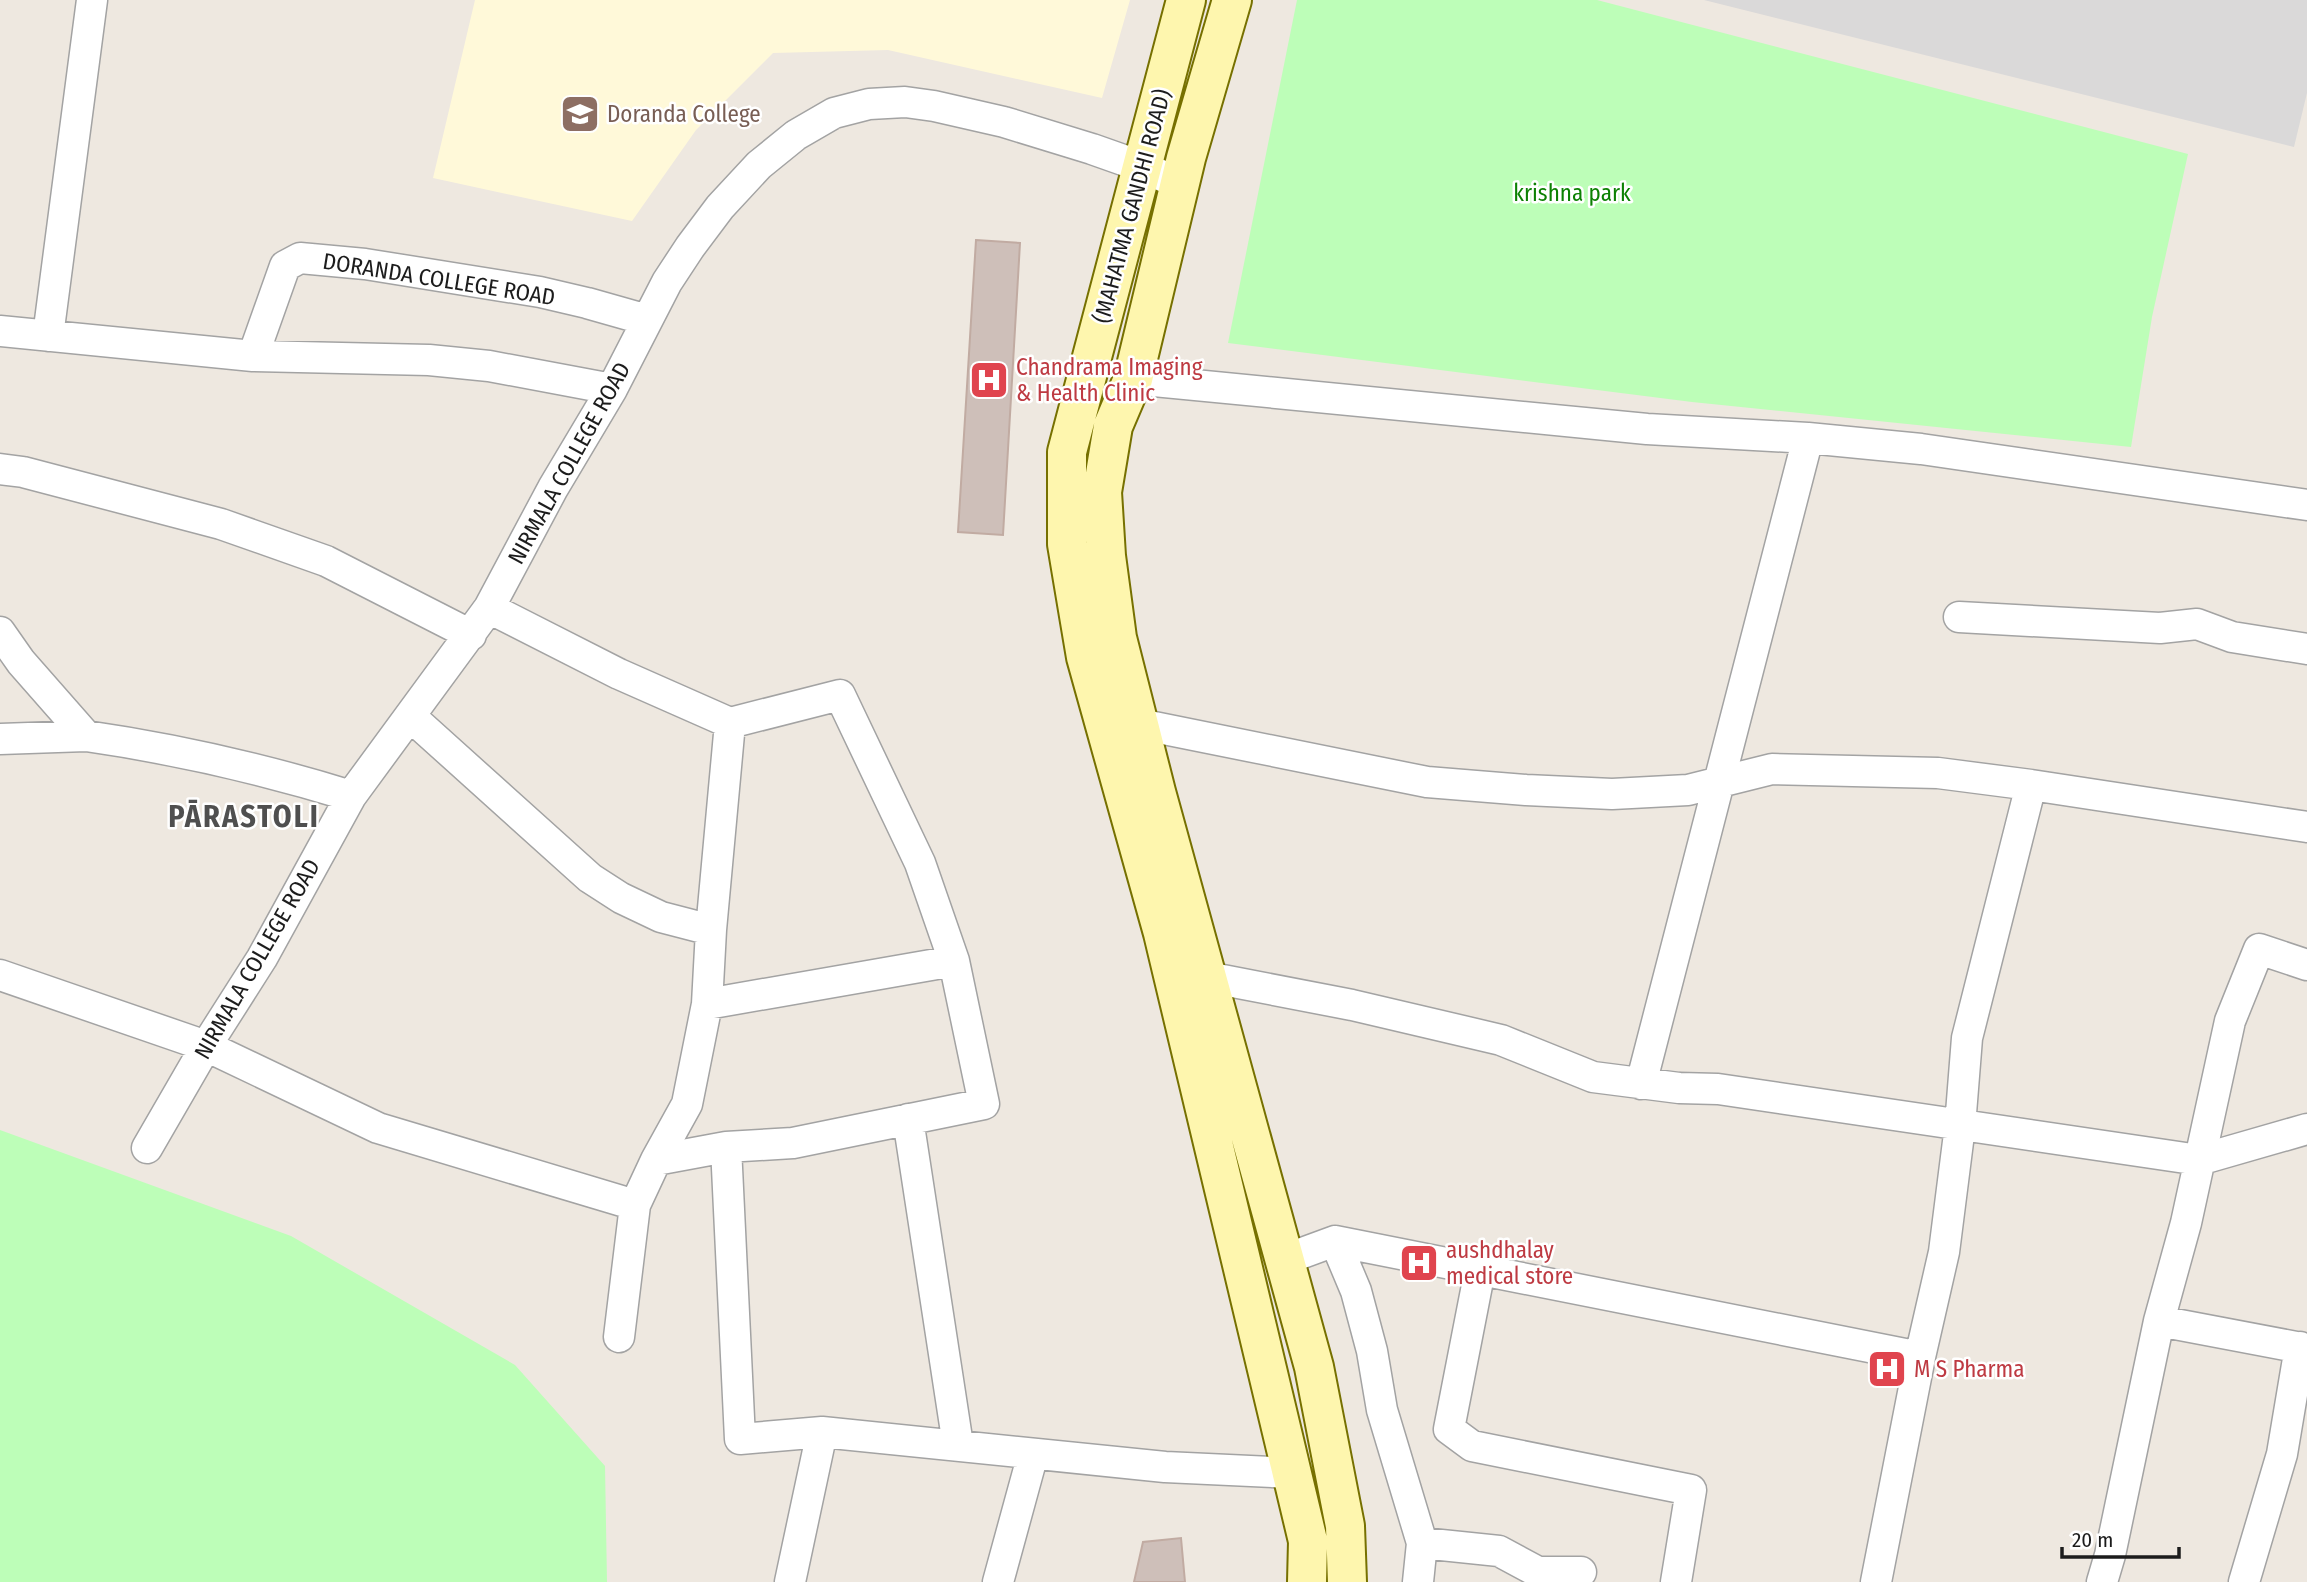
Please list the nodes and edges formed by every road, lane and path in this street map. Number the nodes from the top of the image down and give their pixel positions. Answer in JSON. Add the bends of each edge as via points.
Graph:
{"nodes":[{"id":1,"x":92,"y":0,"type":"edge"},
{"id":2,"x":1186,"y":0,"type":"edge"},
{"id":3,"x":1232,"y":0,"type":"edge"},
{"id":4,"x":1143,"y":167,"type":"junction"},
{"id":5,"x":1180,"y":184,"type":"junction"},
{"id":6,"x":647,"y":320,"type":"junction"},
{"id":7,"x":0,"y":331,"type":"edge"},
{"id":8,"x":48,"y":336,"type":"junction"},
{"id":9,"x":253,"y":356,"type":"junction"},
{"id":10,"x":1133,"y":379,"type":"junction"},
{"id":11,"x":612,"y":389,"type":"junction"},
{"id":12,"x":1808,"y":438,"type":"junction"},
{"id":13,"x":0,"y":469,"type":"edge"},
{"id":14,"x":2307,"y":505,"type":"edge"},
{"id":15,"x":489,"y":608,"type":"junction"},
{"id":16,"x":1959,"y":617,"type":"dead end"},
{"id":17,"x":0,"y":632,"type":"edge"},
{"id":18,"x":471,"y":635,"type":"junction"},
{"id":19,"x":2307,"y":649,"type":"edge"},
{"id":20,"x":410,"y":716,"type":"junction"},
{"id":21,"x":730,"y":723,"type":"junction"},
{"id":22,"x":1139,"y":724,"type":"junction"},
{"id":23,"x":86,"y":736,"type":"junction"},
{"id":24,"x":0,"y":739,"type":"edge"},
{"id":25,"x":1719,"y":782,"type":"junction"},
{"id":26,"x":2031,"y":785,"type":"junction"},
{"id":27,"x":351,"y":796,"type":"junction"},
{"id":28,"x":2307,"y":827,"type":"edge"},
{"id":29,"x":711,"y":930,"type":"junction"},
{"id":30,"x":954,"y":961,"type":"junction"},
{"id":31,"x":2307,"y":965,"type":"edge"},
{"id":32,"x":0,"y":975,"type":"edge"},
{"id":33,"x":1207,"y":977,"type":"junction"},
{"id":34,"x":707,"y":1004,"type":"junction"},
{"id":35,"x":206,"y":1046,"type":"junction"},
{"id":36,"x":1641,"y":1084,"type":"junction"},
{"id":37,"x":908,"y":1119,"type":"junction"},
{"id":38,"x":1960,"y":1126,"type":"junction"},
{"id":39,"x":2307,"y":1129,"type":"edge"},
{"id":40,"x":726,"y":1147,"type":"junction"},
{"id":41,"x":147,"y":1148,"type":"dead end"},
{"id":42,"x":656,"y":1160,"type":"junction"},
{"id":43,"x":2199,"y":1160,"type":"junction"},
{"id":44,"x":635,"y":1205,"type":"junction"},
{"id":45,"x":1335,"y":1241,"type":"junction"},
{"id":46,"x":1286,"y":1259,"type":"junction"},
{"id":47,"x":1480,"y":1270,"type":"junction"},
{"id":48,"x":2160,"y":1321,"type":"junction"},
{"id":49,"x":619,"y":1337,"type":"dead end"},
{"id":50,"x":2303,"y":1348,"type":"edge"},
{"id":51,"x":1920,"y":1357,"type":"junction"},
{"id":52,"x":822,"y":1432,"type":"junction"},
{"id":53,"x":958,"y":1445,"type":"junction"},
{"id":54,"x":1033,"y":1454,"type":"junction"},
{"id":55,"x":1291,"y":1473,"type":"junction"},
{"id":56,"x":1422,"y":1543,"type":"junction"},
{"id":57,"x":1581,"y":1572,"type":"dead end"},
{"id":58,"x":790,"y":1582,"type":"edge"},
{"id":59,"x":998,"y":1582,"type":"edge"},
{"id":60,"x":1307,"y":1582,"type":"edge"},
{"id":61,"x":1346,"y":1582,"type":"edge"},
{"id":62,"x":1419,"y":1582,"type":"edge"},
{"id":63,"x":1676,"y":1582,"type":"edge"},
{"id":64,"x":1876,"y":1582,"type":"edge"},
{"id":65,"x":2102,"y":1582,"type":"edge"},
{"id":66,"x":2244,"y":1582,"type":"edge"}],
"edges":[{"from":1,"to":8,"type":"street"},
{"from":2,"to":4,"type":"main road","name":"(MAHATMA GANDHI ROAD)"},
{"from":3,"to":5,"type":"main road"},
{"from":4,"to":5,"type":"street","name":"NIRMALA COLLEGE ROAD"},
{"from":4,"to":6,"type":"street","name":"NIRMALA COLLEGE ROAD","via":[[1004,122],[934,106],[869,104],[834,113],[796,135],[759,165],[720,207],[667,282]]},
{"from":4,"to":55,"type":"main road","name":"(MAHATMA GANDHI ROAD)","via":[[1067,452],[1067,544],[1086,657],[1163,933]]},
{"from":5,"to":10,"type":"main road"},
{"from":6,"to":9,"type":"street","name":"DORANDA COLLEGE ROAD","via":[[540,292],[300,258],[285,266]]},
{"from":6,"to":11,"type":"street","name":"NIRMALA COLLEGE ROAD"},
{"from":7,"to":8,"type":"street"},
{"from":8,"to":9,"type":"street"},
{"from":9,"to":11,"type":"street","via":[[441,361]]},
{"from":10,"to":12,"type":"street","via":[[1647,429]]},
{"from":10,"to":22,"type":"main road","via":[[1113,426],[1102,492],[1117,638]]},
{"from":11,"to":15,"type":"street","name":"NIRMALA COLLEGE ROAD"},
{"from":12,"to":14,"type":"street","via":[[1935,450]]},
{"from":12,"to":25,"type":"street"},
{"from":13,"to":18,"type":"street","via":[[221,524],[326,561]]},
{"from":15,"to":18,"type":"street","name":"NIRMALA COLLEGE ROAD"},
{"from":15,"to":21,"type":"street","via":[[619,674]]},
{"from":16,"to":19,"type":"street","via":[[2160,628],[2197,624],[2232,637]]},
{"from":17,"to":23,"type":"street"},
{"from":18,"to":20,"type":"street","name":"NIRMALA COLLEGE ROAD"},
{"from":20,"to":27,"type":"street","name":"NIRMALA COLLEGE ROAD"},
{"from":20,"to":29,"type":"street","via":[[590,878],[661,917]]},
{"from":21,"to":29,"type":"street"},
{"from":21,"to":30,"type":"street","via":[[841,695],[920,863]]},
{"from":22,"to":25,"type":"street","via":[[1427,782],[1612,794],[1688,790]]},
{"from":22,"to":33,"type":"main road"},
{"from":23,"to":24,"type":"street"},
{"from":23,"to":27,"type":"street","via":[[248,767]]},
{"from":25,"to":26,"type":"street","via":[[1772,769],[1938,774]]},
{"from":25,"to":36,"type":"street"},
{"from":26,"to":28,"type":"street"},
{"from":26,"to":38,"type":"street","via":[[1967,1038]]},
{"from":27,"to":35,"type":"street","name":"NIRMALA COLLEGE ROAD","via":[[262,958]]},
{"from":29,"to":34,"type":"street"},
{"from":30,"to":34,"type":"street"},
{"from":30,"to":37,"type":"street","via":[[984,1104]]},
{"from":31,"to":43,"type":"street","via":[[2259,949],[2230,1021]]},
{"from":32,"to":35,"type":"street"},
{"from":33,"to":36,"type":"street","via":[[1501,1040],[1592,1077]]},
{"from":33,"to":46,"type":"main road"},
{"from":34,"to":42,"type":"street","via":[[687,1104]]},
{"from":35,"to":41,"type":"street","name":"NIRMALA COLLEGE ROAD"},
{"from":35,"to":44,"type":"street","via":[[378,1128]]},
{"from":36,"to":38,"type":"street","via":[[1718,1089]]},
{"from":37,"to":40,"type":"street","via":[[793,1143]]},
{"from":37,"to":53,"type":"street"},
{"from":38,"to":43,"type":"street"},
{"from":38,"to":51,"type":"street","via":[[1944,1252]]},
{"from":39,"to":43,"type":"street"},
{"from":40,"to":42,"type":"street"},
{"from":40,"to":52,"type":"street","via":[[740,1439]]},
{"from":42,"to":44,"type":"street"},
{"from":43,"to":48,"type":"street"},
{"from":44,"to":49,"type":"street"},
{"from":45,"to":46,"type":"street"},
{"from":45,"to":47,"type":"street"},
{"from":45,"to":56,"type":"street","via":[[1356,1291],[1382,1410]]},
{"from":46,"to":61,"type":"main road","via":[[1314,1367],[1345,1526]]},
{"from":47,"to":51,"type":"street"},
{"from":47,"to":63,"type":"street","via":[[1449,1429],[1472,1446],[1691,1490]]},
{"from":48,"to":50,"type":"street"},
{"from":48,"to":65,"type":"street"},
{"from":50,"to":66,"type":"street","via":[[2281,1454]]},
{"from":51,"to":64,"type":"street"},
{"from":52,"to":53,"type":"street"},
{"from":52,"to":58,"type":"street"},
{"from":53,"to":54,"type":"street"},
{"from":54,"to":55,"type":"street","via":[[1164,1468]]},
{"from":54,"to":59,"type":"street"},
{"from":55,"to":60,"type":"main road","name":"(MAHATMA GANDHI ROAD)","via":[[1308,1541]]},
{"from":56,"to":57,"type":"street","via":[[1499,1552],[1538,1572]]},
{"from":56,"to":62,"type":"street"}]}
